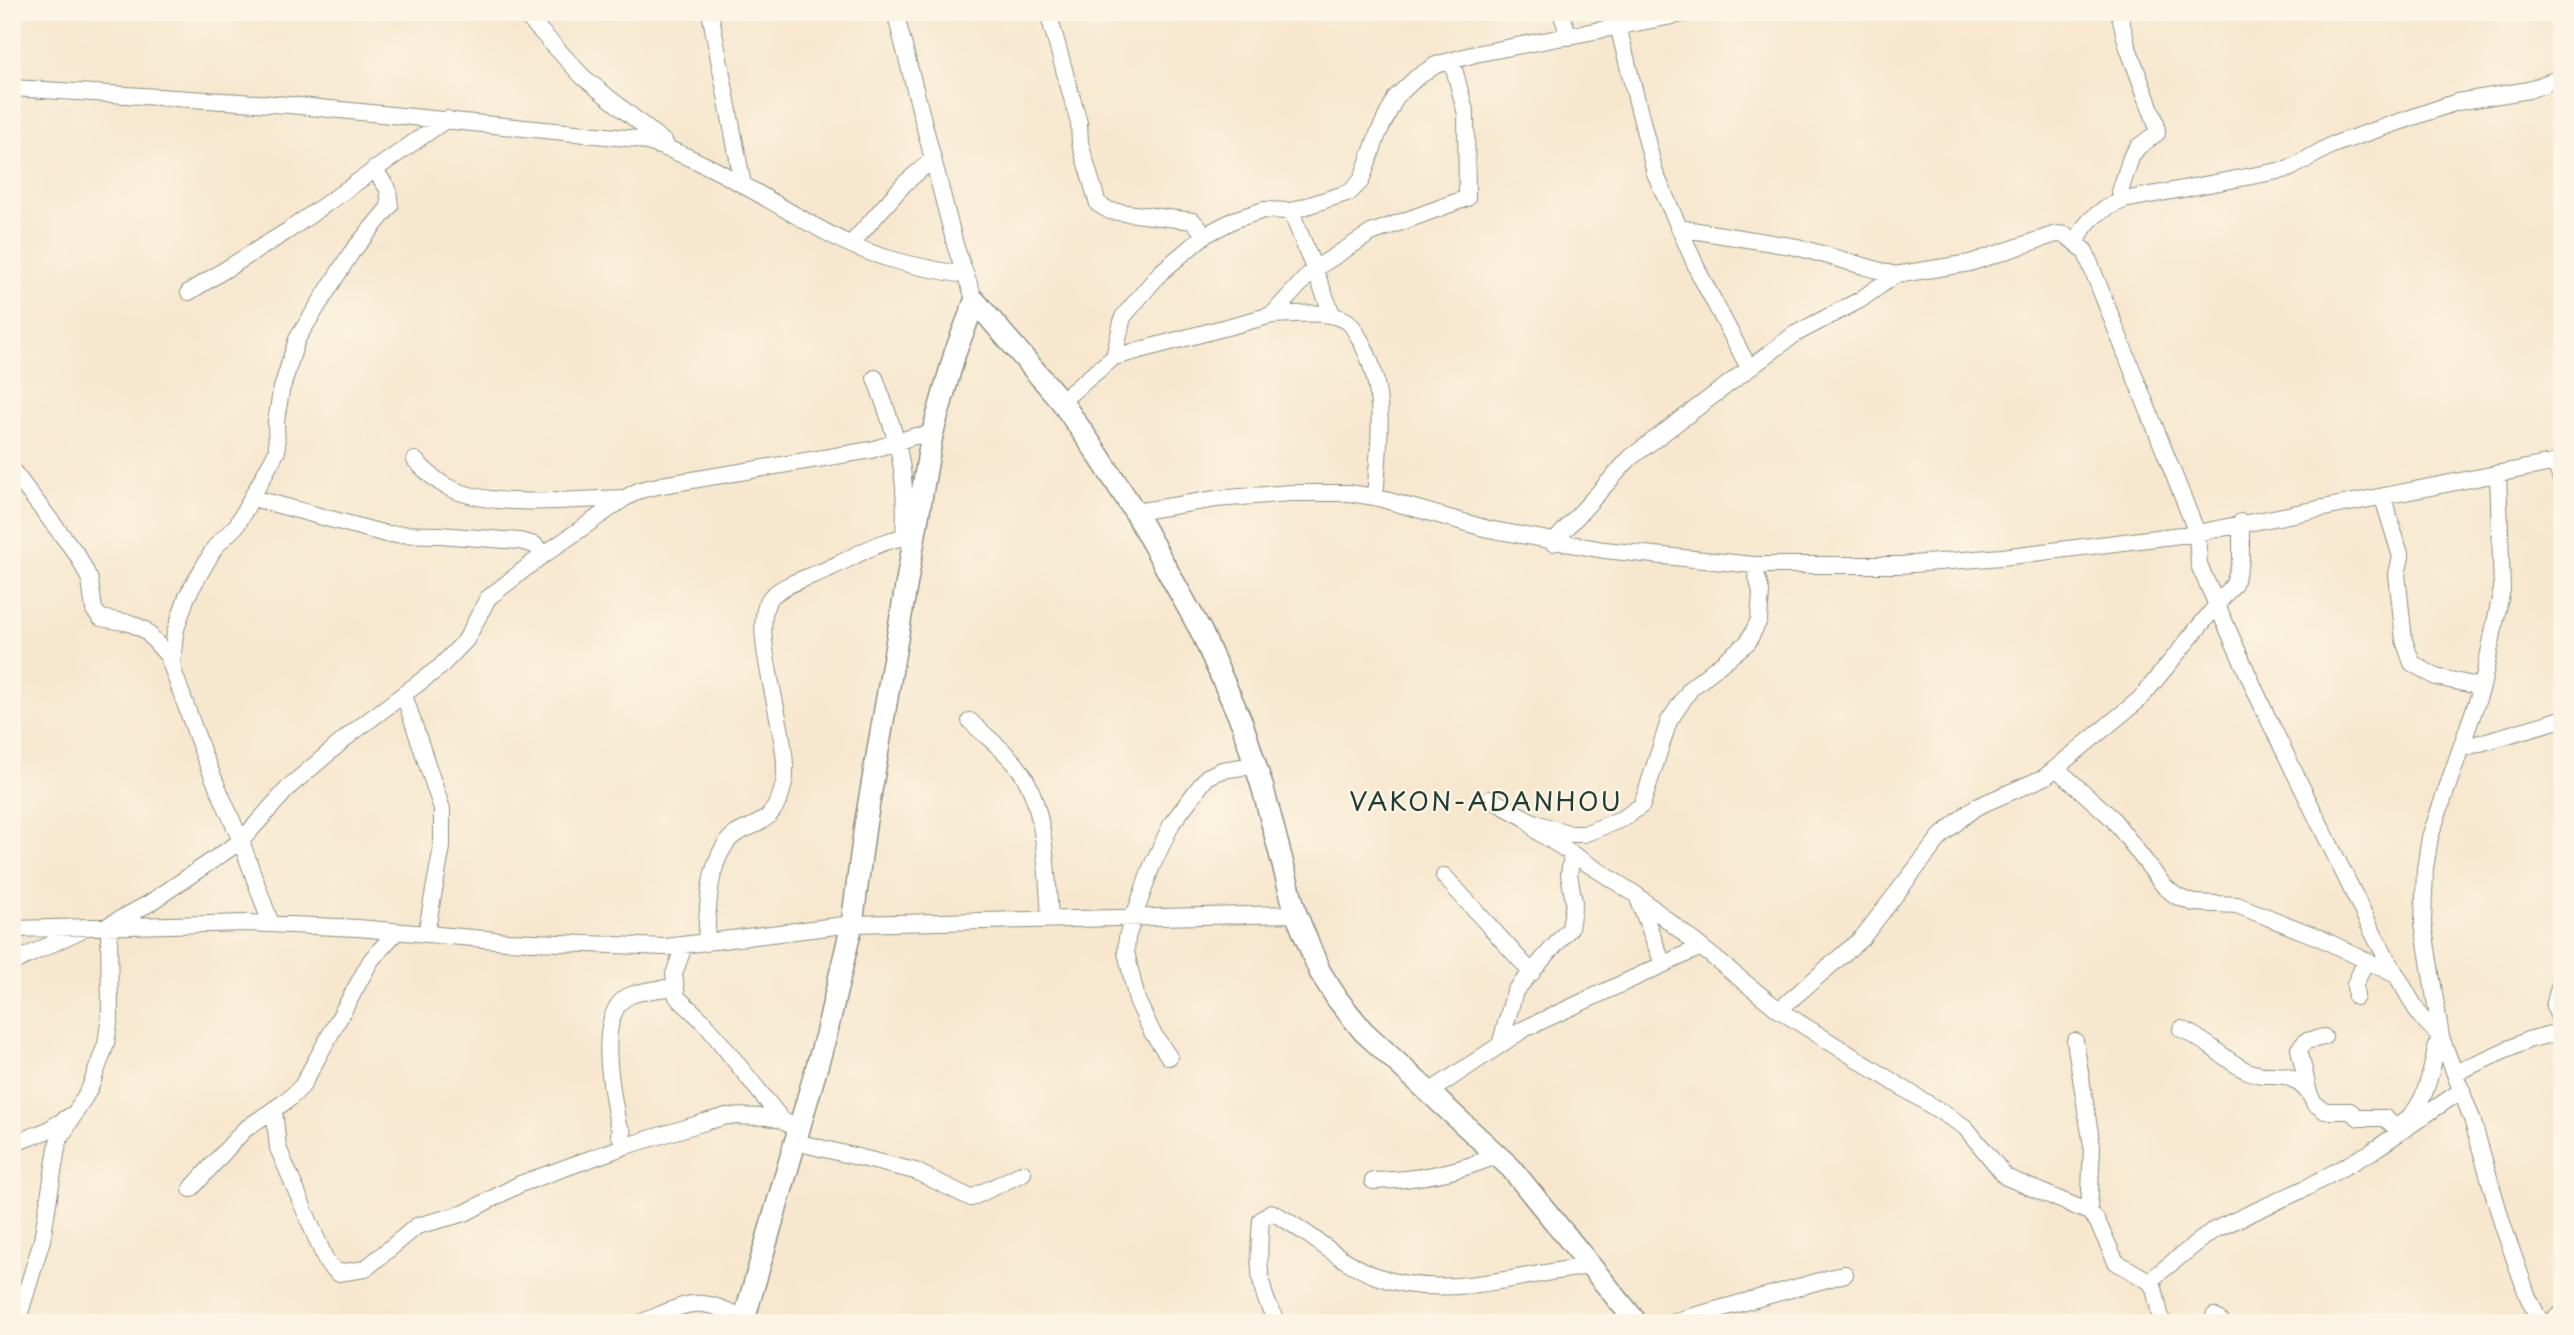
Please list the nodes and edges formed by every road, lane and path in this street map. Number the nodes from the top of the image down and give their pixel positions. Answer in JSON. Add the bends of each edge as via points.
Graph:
{"nodes":[{"id":1,"x":523,"y":12,"type":"edge"},
{"id":2,"x":710,"y":12,"type":"edge"},
{"id":3,"x":895,"y":12,"type":"edge"},
{"id":4,"x":1048,"y":12,"type":"edge"},
{"id":5,"x":1561,"y":12,"type":"edge"},
{"id":6,"x":1569,"y":12,"type":"edge"},
{"id":7,"x":1693,"y":12,"type":"edge"},
{"id":8,"x":2119,"y":12,"type":"edge"},
{"id":9,"x":1618,"y":26,"type":"junction"},
{"id":10,"x":1569,"y":37,"type":"junction"},
{"id":11,"x":1452,"y":61,"type":"junction"},
{"id":12,"x":2562,"y":77,"type":"edge"},
{"id":13,"x":12,"y":88,"type":"edge"},
{"id":14,"x":447,"y":120,"type":"junction"},
{"id":15,"x":673,"y":148,"type":"junction"},
{"id":16,"x":932,"y":160,"type":"junction"},
{"id":17,"x":374,"y":169,"type":"junction"},
{"id":18,"x":743,"y":185,"type":"junction"},
{"id":19,"x":2124,"y":200,"type":"junction"},
{"id":20,"x":1291,"y":211,"type":"junction"},
{"id":21,"x":1679,"y":228,"type":"junction"},
{"id":22,"x":1205,"y":235,"type":"junction"},
{"id":23,"x":2077,"y":243,"type":"junction"},
{"id":24,"x":851,"y":244,"type":"junction"},
{"id":25,"x":1314,"y":270,"type":"junction"},
{"id":26,"x":964,"y":275,"type":"junction"},
{"id":27,"x":1895,"y":275,"type":"junction"},
{"id":28,"x":189,"y":292,"type":"dead end"},
{"id":29,"x":975,"y":301,"type":"junction"},
{"id":30,"x":1272,"y":315,"type":"junction"},
{"id":31,"x":1333,"y":316,"type":"junction"},
{"id":32,"x":1114,"y":357,"type":"junction"},
{"id":33,"x":1749,"y":368,"type":"junction"},
{"id":34,"x":875,"y":377,"type":"dead end"},
{"id":35,"x":1062,"y":401,"type":"junction"},
{"id":36,"x":932,"y":435,"type":"junction"},
{"id":37,"x":897,"y":442,"type":"junction"},
{"id":38,"x":415,"y":460,"type":"dead end"},
{"id":39,"x":2558,"y":462,"type":"edge"},
{"id":40,"x":12,"y":470,"type":"edge"},
{"id":41,"x":2498,"y":473,"type":"junction"},
{"id":42,"x":2562,"y":482,"type":"edge"},
{"id":43,"x":1375,"y":497,"type":"junction"},
{"id":44,"x":253,"y":498,"type":"junction"},
{"id":45,"x":625,"y":498,"type":"junction"},
{"id":46,"x":2383,"y":498,"type":"junction"},
{"id":47,"x":1135,"y":512,"type":"junction"},
{"id":48,"x":2241,"y":522,"type":"junction"},
{"id":49,"x":2197,"y":533,"type":"junction"},
{"id":50,"x":909,"y":537,"type":"junction"},
{"id":51,"x":1553,"y":543,"type":"junction"},
{"id":52,"x":544,"y":555,"type":"junction"},
{"id":53,"x":1754,"y":565,"type":"junction"},
{"id":54,"x":2216,"y":603,"type":"junction"},
{"id":55,"x":172,"y":664,"type":"junction"},
{"id":56,"x":2482,"y":687,"type":"junction"},
{"id":57,"x":404,"y":695,"type":"junction"},
{"id":58,"x":2562,"y":719,"type":"edge"},
{"id":59,"x":970,"y":721,"type":"dead end"},
{"id":60,"x":2463,"y":748,"type":"junction"},
{"id":61,"x":1255,"y":765,"type":"junction"},
{"id":62,"x":2056,"y":768,"type":"junction"},
{"id":63,"x":1490,"y":799,"type":"dead end"},
{"id":64,"x":1527,"y":819,"type":"junction"},
{"id":65,"x":241,"y":841,"type":"junction"},
{"id":66,"x":1572,"y":855,"type":"junction"},
{"id":67,"x":1444,"y":876,"type":"dead end"},
{"id":68,"x":1636,"y":894,"type":"junction"},
{"id":69,"x":1296,"y":914,"type":"junction"},
{"id":70,"x":1135,"y":917,"type":"junction"},
{"id":71,"x":1051,"y":919,"type":"junction"},
{"id":72,"x":271,"y":924,"type":"junction"},
{"id":73,"x":852,"y":924,"type":"junction"},
{"id":74,"x":101,"y":925,"type":"junction"},
{"id":75,"x":12,"y":929,"type":"edge"},
{"id":76,"x":396,"y":932,"type":"junction"},
{"id":77,"x":426,"y":934,"type":"junction"},
{"id":78,"x":706,"y":943,"type":"junction"},
{"id":79,"x":684,"y":946,"type":"junction"},
{"id":80,"x":1701,"y":947,"type":"junction"},
{"id":81,"x":2366,"y":960,"type":"junction"},
{"id":82,"x":12,"y":963,"type":"edge"},
{"id":83,"x":1663,"y":964,"type":"junction"},
{"id":84,"x":1532,"y":973,"type":"junction"},
{"id":85,"x":2396,"y":975,"type":"junction"},
{"id":86,"x":2562,"y":976,"type":"edge"},
{"id":87,"x":675,"y":987,"type":"junction"},
{"id":88,"x":2356,"y":997,"type":"dead end"},
{"id":89,"x":1779,"y":1010,"type":"junction"},
{"id":90,"x":2562,"y":1024,"type":"edge"},
{"id":91,"x":2181,"y":1029,"type":"dead end"},
{"id":92,"x":2562,"y":1031,"type":"edge"},
{"id":93,"x":2324,"y":1037,"type":"dead end"},
{"id":94,"x":2441,"y":1037,"type":"junction"},
{"id":95,"x":2075,"y":1041,"type":"dead end"},
{"id":96,"x":1500,"y":1045,"type":"junction"},
{"id":97,"x":1169,"y":1057,"type":"dead end"},
{"id":98,"x":2455,"y":1073,"type":"junction"},
{"id":99,"x":2462,"y":1090,"type":"junction"},
{"id":100,"x":1431,"y":1091,"type":"junction"},
{"id":101,"x":2309,"y":1093,"type":"junction"},
{"id":102,"x":274,"y":1109,"type":"junction"},
{"id":103,"x":72,"y":1115,"type":"junction"},
{"id":104,"x":793,"y":1131,"type":"junction"},
{"id":105,"x":12,"y":1144,"type":"edge"},
{"id":106,"x":626,"y":1146,"type":"junction"},
{"id":107,"x":1498,"y":1155,"type":"junction"},
{"id":108,"x":1023,"y":1174,"type":"dead end"},
{"id":109,"x":1373,"y":1181,"type":"dead end"},
{"id":110,"x":191,"y":1189,"type":"dead end"},
{"id":111,"x":2089,"y":1213,"type":"junction"},
{"id":112,"x":1592,"y":1266,"type":"junction"},
{"id":113,"x":1845,"y":1273,"type":"dead end"},
{"id":114,"x":2149,"y":1281,"type":"junction"},
{"id":115,"x":2562,"y":1313,"type":"edge"},
{"id":116,"x":2536,"y":1320,"type":"edge"},
{"id":117,"x":744,"y":1321,"type":"edge"},
{"id":118,"x":17,"y":1323,"type":"edge"},
{"id":119,"x":639,"y":1323,"type":"edge"},
{"id":120,"x":1279,"y":1323,"type":"edge"},
{"id":121,"x":1637,"y":1323,"type":"edge"},
{"id":122,"x":1669,"y":1323,"type":"edge"},
{"id":123,"x":2162,"y":1323,"type":"edge"},
{"id":124,"x":2550,"y":1323,"type":"edge"}],
"edges":[{"from":1,"to":15,"type":"street","via":[[583,77]]},
{"from":2,"to":18,"type":"street"},
{"from":3,"to":16,"type":"street"},
{"from":4,"to":22,"type":"street","via":[[1098,204],[1110,211],[1193,221]]},
{"from":5,"to":10,"type":"street"},
{"from":6,"to":10,"type":"street"},
{"from":7,"to":9,"type":"street"},
{"from":8,"to":19,"type":"street","via":[[2157,134],[2131,157],[2120,192]]},
{"from":9,"to":10,"type":"street"},
{"from":9,"to":21,"type":"street","via":[[1647,152]]},
{"from":10,"to":11,"type":"street"},
{"from":11,"to":20,"type":"street","via":[[1416,78],[1396,97],[1361,181],[1350,192]]},
{"from":11,"to":25,"type":"street","via":[[1466,114],[1467,198],[1371,233]]},
{"from":12,"to":19,"type":"street","via":[[2529,90],[2457,102],[2332,145],[2289,169]]},
{"from":13,"to":14,"type":"street"},
{"from":14,"to":15,"type":"street","via":[[603,134]]},
{"from":14,"to":17,"type":"street"},
{"from":15,"to":18,"type":"street"},
{"from":16,"to":24,"type":"street","via":[[895,192]]},
{"from":16,"to":26,"type":"street"},
{"from":17,"to":28,"type":"street","via":[[286,232]]},
{"from":17,"to":44,"type":"street","via":[[388,189],[390,206],[351,253],[298,339],[281,391],[277,451]]},
{"from":18,"to":24,"type":"street"},
{"from":19,"to":23,"type":"street","via":[[2090,219]]},
{"from":20,"to":22,"type":"street","via":[[1264,210]]},
{"from":20,"to":25,"type":"street"},
{"from":21,"to":27,"type":"street","via":[[1797,247]]},
{"from":21,"to":33,"type":"street"},
{"from":22,"to":32,"type":"street","via":[[1160,272],[1123,317]]},
{"from":23,"to":27,"type":"street","via":[[2056,234],[1970,263]]},
{"from":23,"to":49,"type":"street","via":[[2085,251]]},
{"from":24,"to":26,"type":"street","via":[[915,267]]},
{"from":25,"to":30,"type":"street"},
{"from":25,"to":31,"type":"street"},
{"from":26,"to":29,"type":"street"},
{"from":27,"to":33,"type":"street","via":[[1860,300],[1795,334]]},
{"from":29,"to":35,"type":"main road"},
{"from":29,"to":36,"type":"main road"},
{"from":30,"to":31,"type":"street"},
{"from":30,"to":32,"type":"street"},
{"from":31,"to":43,"type":"street","via":[[1348,322],[1373,364],[1381,404]]},
{"from":32,"to":35,"type":"street"},
{"from":33,"to":51,"type":"street","via":[[1630,458]]},
{"from":34,"to":37,"type":"street"},
{"from":35,"to":47,"type":"main road"},
{"from":36,"to":37,"type":"street"},
{"from":36,"to":50,"type":"main road"},
{"from":37,"to":45,"type":"street","via":[[640,489]]},
{"from":37,"to":50,"type":"street","via":[[906,482]]},
{"from":38,"to":45,"type":"street","via":[[432,477],[465,494],[497,499]]},
{"from":39,"to":41,"type":"street"},
{"from":39,"to":42,"type":"street"},
{"from":40,"to":55,"type":"street","via":[[78,556],[90,580],[94,610],[101,618],[145,630]]},
{"from":41,"to":46,"type":"street"},
{"from":41,"to":56,"type":"street","via":[[2502,589]]},
{"from":43,"to":47,"type":"street","via":[[1291,493]]},
{"from":43,"to":51,"type":"street"},
{"from":44,"to":52,"type":"street","via":[[386,534],[519,541],[535,545]]},
{"from":44,"to":55,"type":"street","via":[[237,525],[215,547],[187,596],[175,632]]},
{"from":45,"to":52,"type":"street"},
{"from":46,"to":48,"type":"street"},
{"from":46,"to":56,"type":"street","via":[[2401,557],[2397,574],[2403,640],[2412,663],[2436,677]]},
{"from":47,"to":61,"type":"main road","via":[[1227,685]]},
{"from":48,"to":49,"type":"street"},
{"from":48,"to":54,"type":"street","via":[[2238,573]]},
{"from":49,"to":53,"type":"street","via":[[1900,565]]},
{"from":49,"to":54,"type":"street","via":[[2199,565]]},
{"from":50,"to":73,"type":"main road"},
{"from":50,"to":78,"type":"street","via":[[774,594],[764,607],[764,648],[774,684],[785,780],[768,818],[725,844],[712,881]]},
{"from":51,"to":53,"type":"street"},
{"from":52,"to":57,"type":"street","via":[[488,598],[466,640]]},
{"from":53,"to":64,"type":"street","via":[[1761,592],[1759,620],[1748,642],[1691,688],[1669,721],[1642,805],[1624,818],[1584,834]]},
{"from":54,"to":62,"type":"street","via":[[2140,699]]},
{"from":54,"to":85,"type":"street"},
{"from":55,"to":65,"type":"street","via":[[204,756]]},
{"from":56,"to":60,"type":"street"},
{"from":57,"to":65,"type":"street","via":[[290,786]]},
{"from":57,"to":77,"type":"street","via":[[442,809],[442,847]]},
{"from":58,"to":60,"type":"street"},
{"from":59,"to":71,"type":"street","via":[[1018,766],[1030,786],[1042,837]]},
{"from":60,"to":94,"type":"street","via":[[2430,837],[2425,869],[2423,923]]},
{"from":61,"to":69,"type":"main road"},
{"from":61,"to":70,"type":"street","via":[[1222,769],[1208,777],[1172,822]]},
{"from":62,"to":81,"type":"street","via":[[2112,818],[2176,895],[2194,902],[2237,905]]},
{"from":62,"to":89,"type":"street","via":[[1976,807],[1941,836],[1862,938]]},
{"from":63,"to":64,"type":"street"},
{"from":64,"to":66,"type":"street"},
{"from":65,"to":72,"type":"street"},
{"from":65,"to":74,"type":"street","via":[[148,904]]},
{"from":66,"to":68,"type":"street"},
{"from":66,"to":84,"type":"street","via":[[1570,928]]},
{"from":67,"to":84,"type":"street"},
{"from":68,"to":80,"type":"street"},
{"from":68,"to":83,"type":"street"},
{"from":69,"to":70,"type":"street"},
{"from":69,"to":100,"type":"main road","via":[[1320,972],[1338,1000],[1363,1031]]},
{"from":70,"to":71,"type":"street"},
{"from":70,"to":97,"type":"street","via":[[1126,952],[1137,1000]]},
{"from":71,"to":73,"type":"street"},
{"from":72,"to":74,"type":"street"},
{"from":72,"to":76,"type":"street"},
{"from":73,"to":78,"type":"street"},
{"from":73,"to":104,"type":"main road","via":[[826,1035]]},
{"from":74,"to":75,"type":"street"},
{"from":74,"to":82,"type":"street"},
{"from":74,"to":103,"type":"street","via":[[110,1016],[106,1044],[90,1088]]},
{"from":76,"to":77,"type":"street"},
{"from":76,"to":102,"type":"street","via":[[372,960],[302,1086]]},
{"from":77,"to":79,"type":"street"},
{"from":78,"to":79,"type":"street"},
{"from":79,"to":87,"type":"street","via":[[676,963]]},
{"from":80,"to":83,"type":"street"},
{"from":80,"to":89,"type":"street"},
{"from":81,"to":85,"type":"street"},
{"from":81,"to":88,"type":"street","via":[[2355,985]]},
{"from":83,"to":96,"type":"street","via":[[1524,1029]]},
{"from":84,"to":96,"type":"street","via":[[1515,992]]},
{"from":85,"to":94,"type":"street","via":[[2420,1016]]},
{"from":86,"to":90,"type":"street","via":[[2554,1006]]},
{"from":87,"to":104,"type":"street","via":[[677,996],[701,1018]]},
{"from":87,"to":106,"type":"street","via":[[629,995],[615,1010],[607,1040],[618,1125],[623,1133],[619,1135]]},
{"from":89,"to":111,"type":"street","via":[[1965,1126],[2006,1177]]},
{"from":91,"to":101,"type":"street","via":[[2203,1038],[2246,1070],[2296,1079]]},
{"from":92,"to":98,"type":"street","via":[[2528,1040]]},
{"from":93,"to":101,"type":"street","via":[[2306,1041],[2299,1049]]},
{"from":94,"to":98,"type":"street"},
{"from":94,"to":101,"type":"street","via":[[2434,1047],[2417,1113],[2395,1127],[2385,1118],[2325,1111]]},
{"from":95,"to":111,"type":"street","via":[[2092,1146]]},
{"from":96,"to":100,"type":"street"},
{"from":98,"to":99,"type":"street"},
{"from":99,"to":114,"type":"street","via":[[2371,1153],[2212,1231]]},
{"from":99,"to":116,"type":"street","via":[[2491,1192]]},
{"from":100,"to":107,"type":"main road"},
{"from":102,"to":106,"type":"street","via":[[278,1148],[327,1263],[338,1273],[365,1269],[417,1226],[465,1213],[520,1184]]},
{"from":102,"to":110,"type":"street","via":[[244,1130]]},
{"from":103,"to":105,"type":"street"},
{"from":103,"to":118,"type":"street","via":[[54,1156],[42,1240]]},
{"from":104,"to":106,"type":"street","via":[[727,1116]]},
{"from":104,"to":108,"type":"street","via":[[915,1171],[971,1198]]},
{"from":104,"to":117,"type":"main road"},
{"from":107,"to":109,"type":"street","via":[[1446,1173]]},
{"from":107,"to":112,"type":"main road"},
{"from":111,"to":114,"type":"street","via":[[2116,1262]]},
{"from":112,"to":120,"type":"street","via":[[1439,1287],[1410,1285],[1347,1262],[1271,1212],[1261,1220],[1261,1284],[1266,1306]]},
{"from":112,"to":121,"type":"main road"},
{"from":113,"to":122,"type":"street"},
{"from":114,"to":123,"type":"street"},
{"from":115,"to":124,"type":"street"},
{"from":117,"to":119,"type":"street","via":[[703,1302],[688,1303]]}]}
